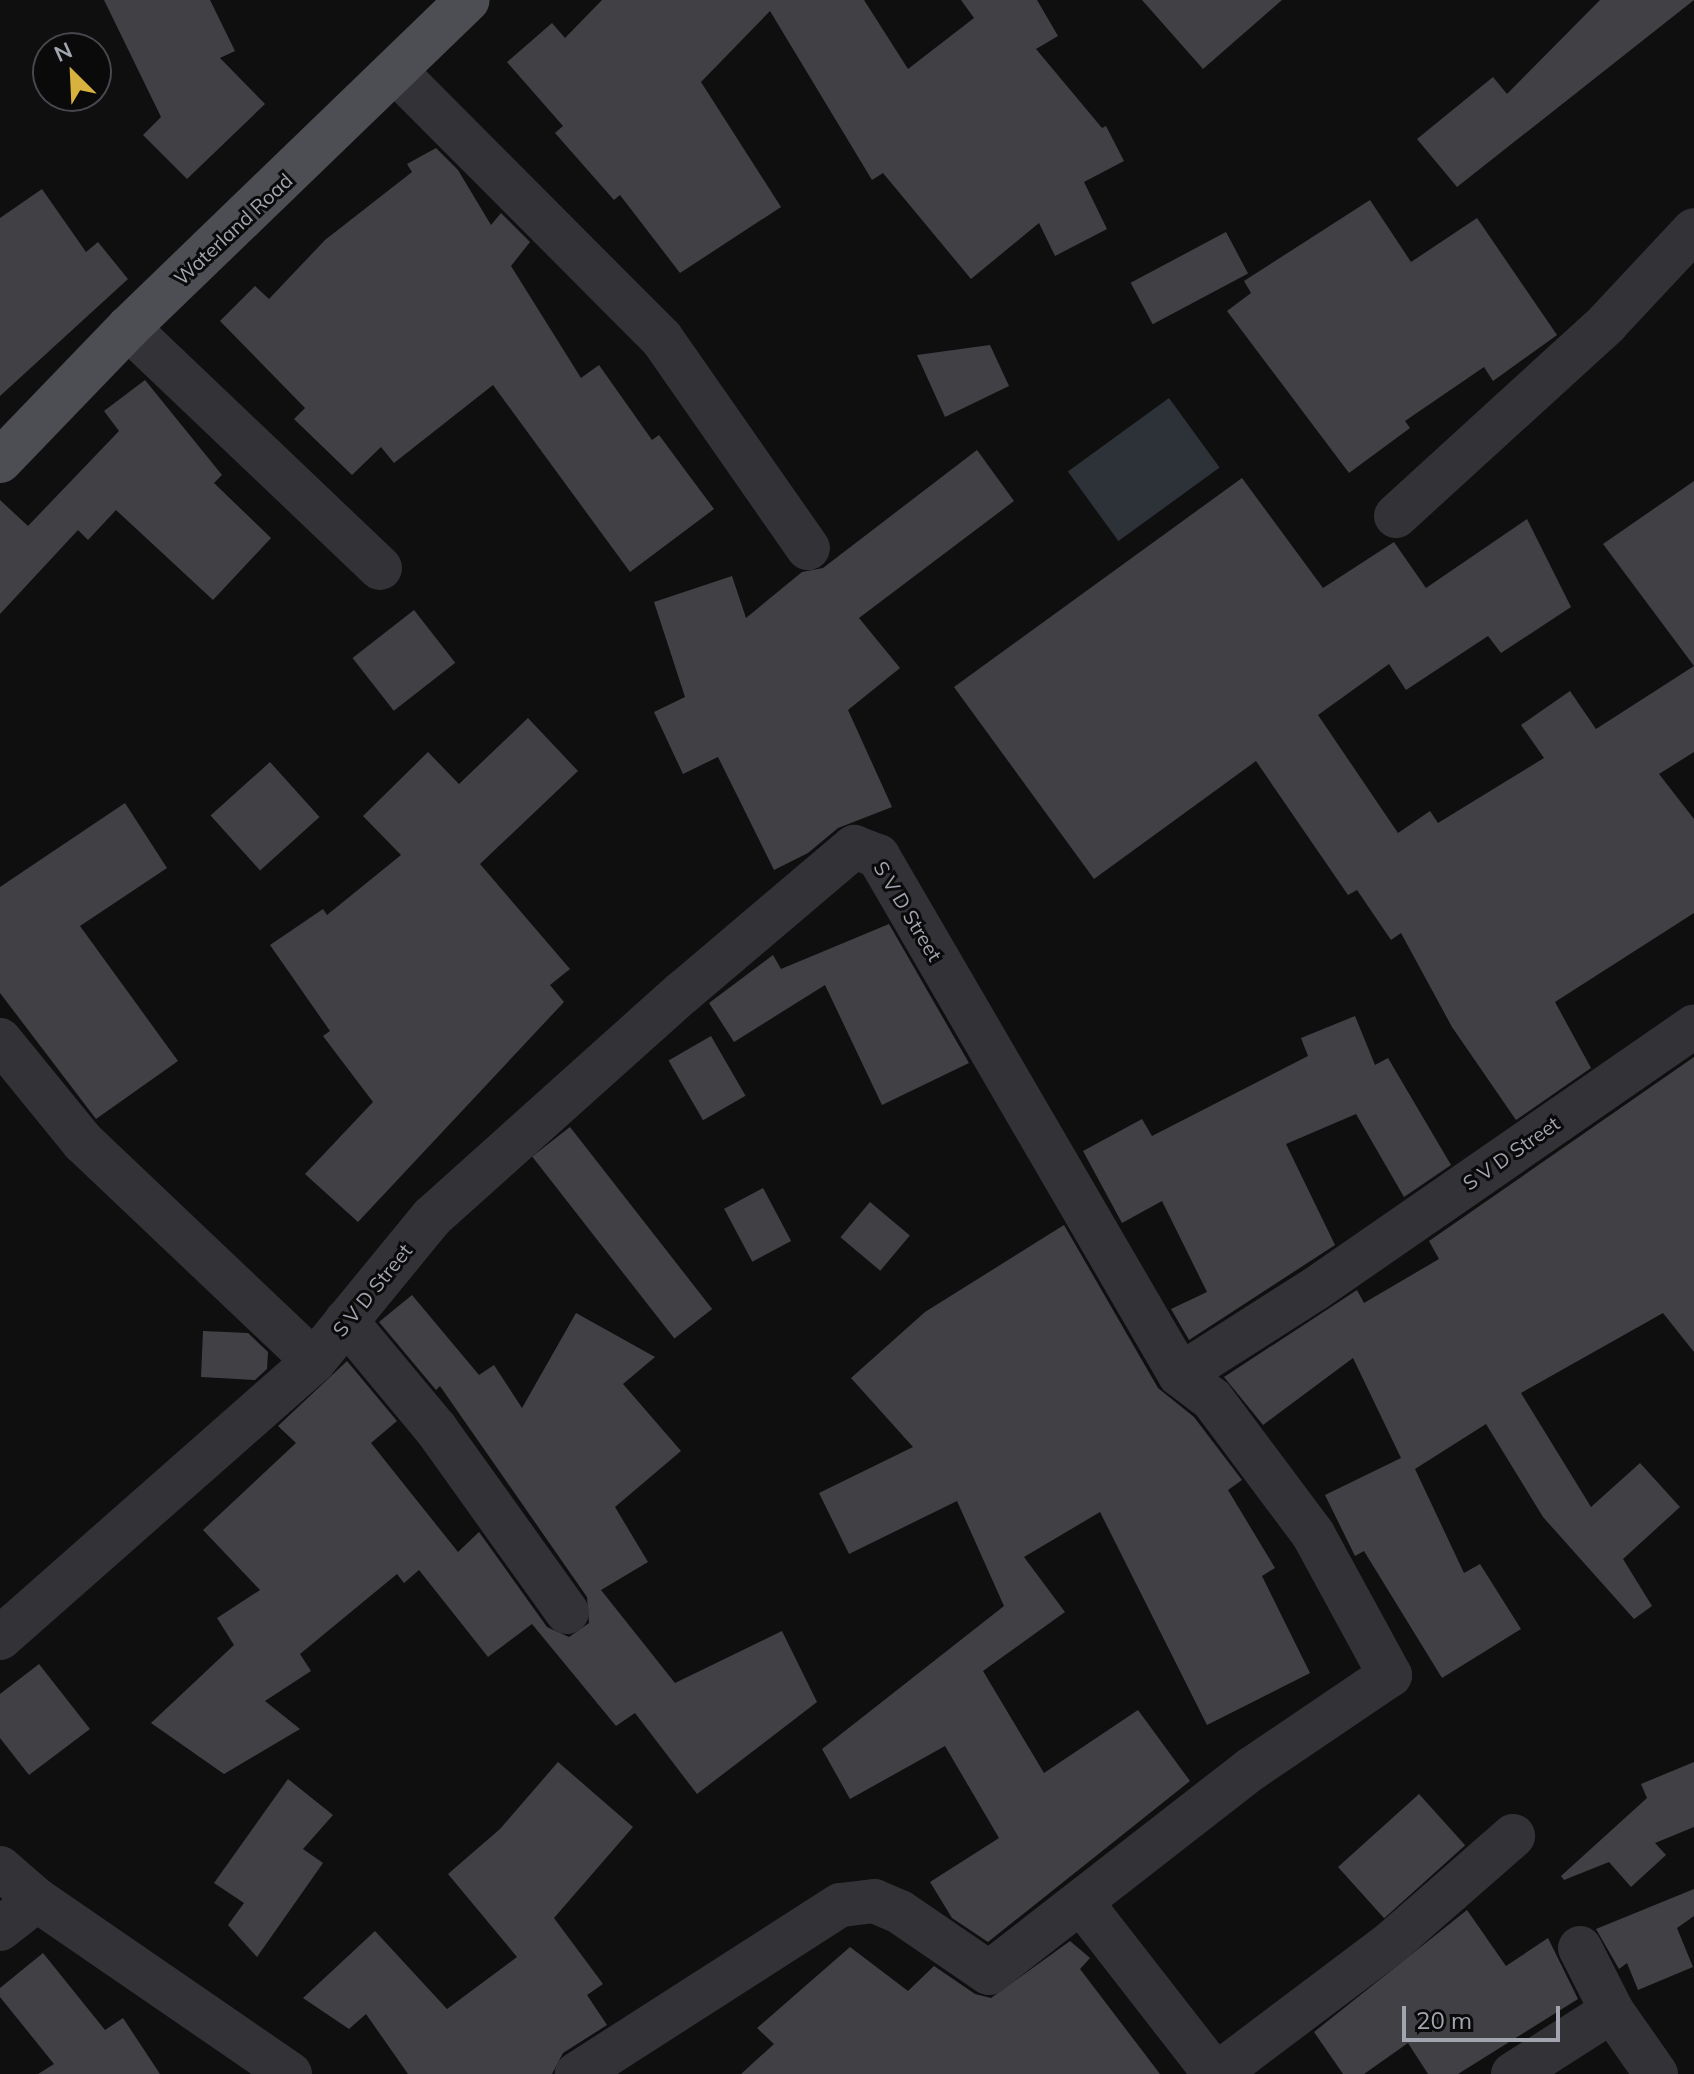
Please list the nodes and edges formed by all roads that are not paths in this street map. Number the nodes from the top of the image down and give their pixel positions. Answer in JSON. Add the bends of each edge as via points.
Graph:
{"nodes":[{"id":1,"x":468,"y":0,"type":"edge"},
{"id":2,"x":397,"y":73,"type":"junction"},
{"id":3,"x":1694,"y":230,"type":"edge"},
{"id":4,"x":128,"y":328,"type":"junction"},
{"id":5,"x":0,"y":461,"type":"edge"},
{"id":6,"x":1396,"y":516,"type":"dead end"},
{"id":7,"x":808,"y":548,"type":"dead end"},
{"id":8,"x":380,"y":568,"type":"dead end"},
{"id":9,"x":1694,"y":1027,"type":"edge"},
{"id":10,"x":0,"y":1040,"type":"edge"},
{"id":11,"x":346,"y":1321,"type":"junction"},
{"id":12,"x":314,"y":1361,"type":"junction"},
{"id":13,"x":1180,"y":1375,"type":"junction"},
{"id":14,"x":567,"y":1612,"type":"dead end"},
{"id":15,"x":0,"y":1638,"type":"edge"},
{"id":16,"x":1513,"y":1836,"type":"dead end"},
{"id":17,"x":0,"y":1868,"type":"edge"},
{"id":18,"x":37,"y":1900,"type":"junction"},
{"id":19,"x":1081,"y":1902,"type":"junction"},
{"id":20,"x":0,"y":1929,"type":"edge"},
{"id":21,"x":1580,"y":1948,"type":"dead end"},
{"id":22,"x":1612,"y":2011,"type":"junction"},
{"id":23,"x":290,"y":2074,"type":"edge"},
{"id":24,"x":577,"y":2074,"type":"edge"},
{"id":25,"x":1216,"y":2074,"type":"edge"},
{"id":26,"x":1513,"y":2074,"type":"edge"},
{"id":27,"x":1656,"y":2074,"type":"edge"}],
"edges":[{"from":1,"to":2,"type":"main road","name":"Waterland Road"},
{"from":2,"to":4,"type":"main road","name":"Waterland Road"},
{"from":2,"to":7,"type":"street","via":[[662,339]]},
{"from":3,"to":6,"type":"street","via":[[1607,323]]},
{"from":4,"to":5,"type":"main road","name":"Waterland Road"},
{"from":4,"to":8,"type":"street"},
{"from":9,"to":13,"type":"street","name":"S V D Street","via":[[1315,1289]]},
{"from":10,"to":12,"type":"street","via":[[83,1142]]},
{"from":11,"to":12,"type":"street","name":"S V D Street"},
{"from":11,"to":13,"type":"street","name":"S V D Street","via":[[432,1217],[854,847],[878,856]]},
{"from":11,"to":14,"type":"street","via":[[436,1429]]},
{"from":12,"to":15,"type":"street","name":"S V D Street"},
{"from":13,"to":19,"type":"street","via":[[1212,1399],[1313,1534],[1390,1675],[1251,1769]]},
{"from":16,"to":25,"type":"street","via":[[1392,1942]]},
{"from":17,"to":18,"type":"street"},
{"from":18,"to":20,"type":"street"},
{"from":18,"to":23,"type":"street"},
{"from":19,"to":24,"type":"street","via":[[989,1973],[900,1912],[874,1901],[840,1905]]},
{"from":19,"to":25,"type":"street"},
{"from":21,"to":22,"type":"street"},
{"from":22,"to":26,"type":"street"},
{"from":22,"to":27,"type":"street"}]}
